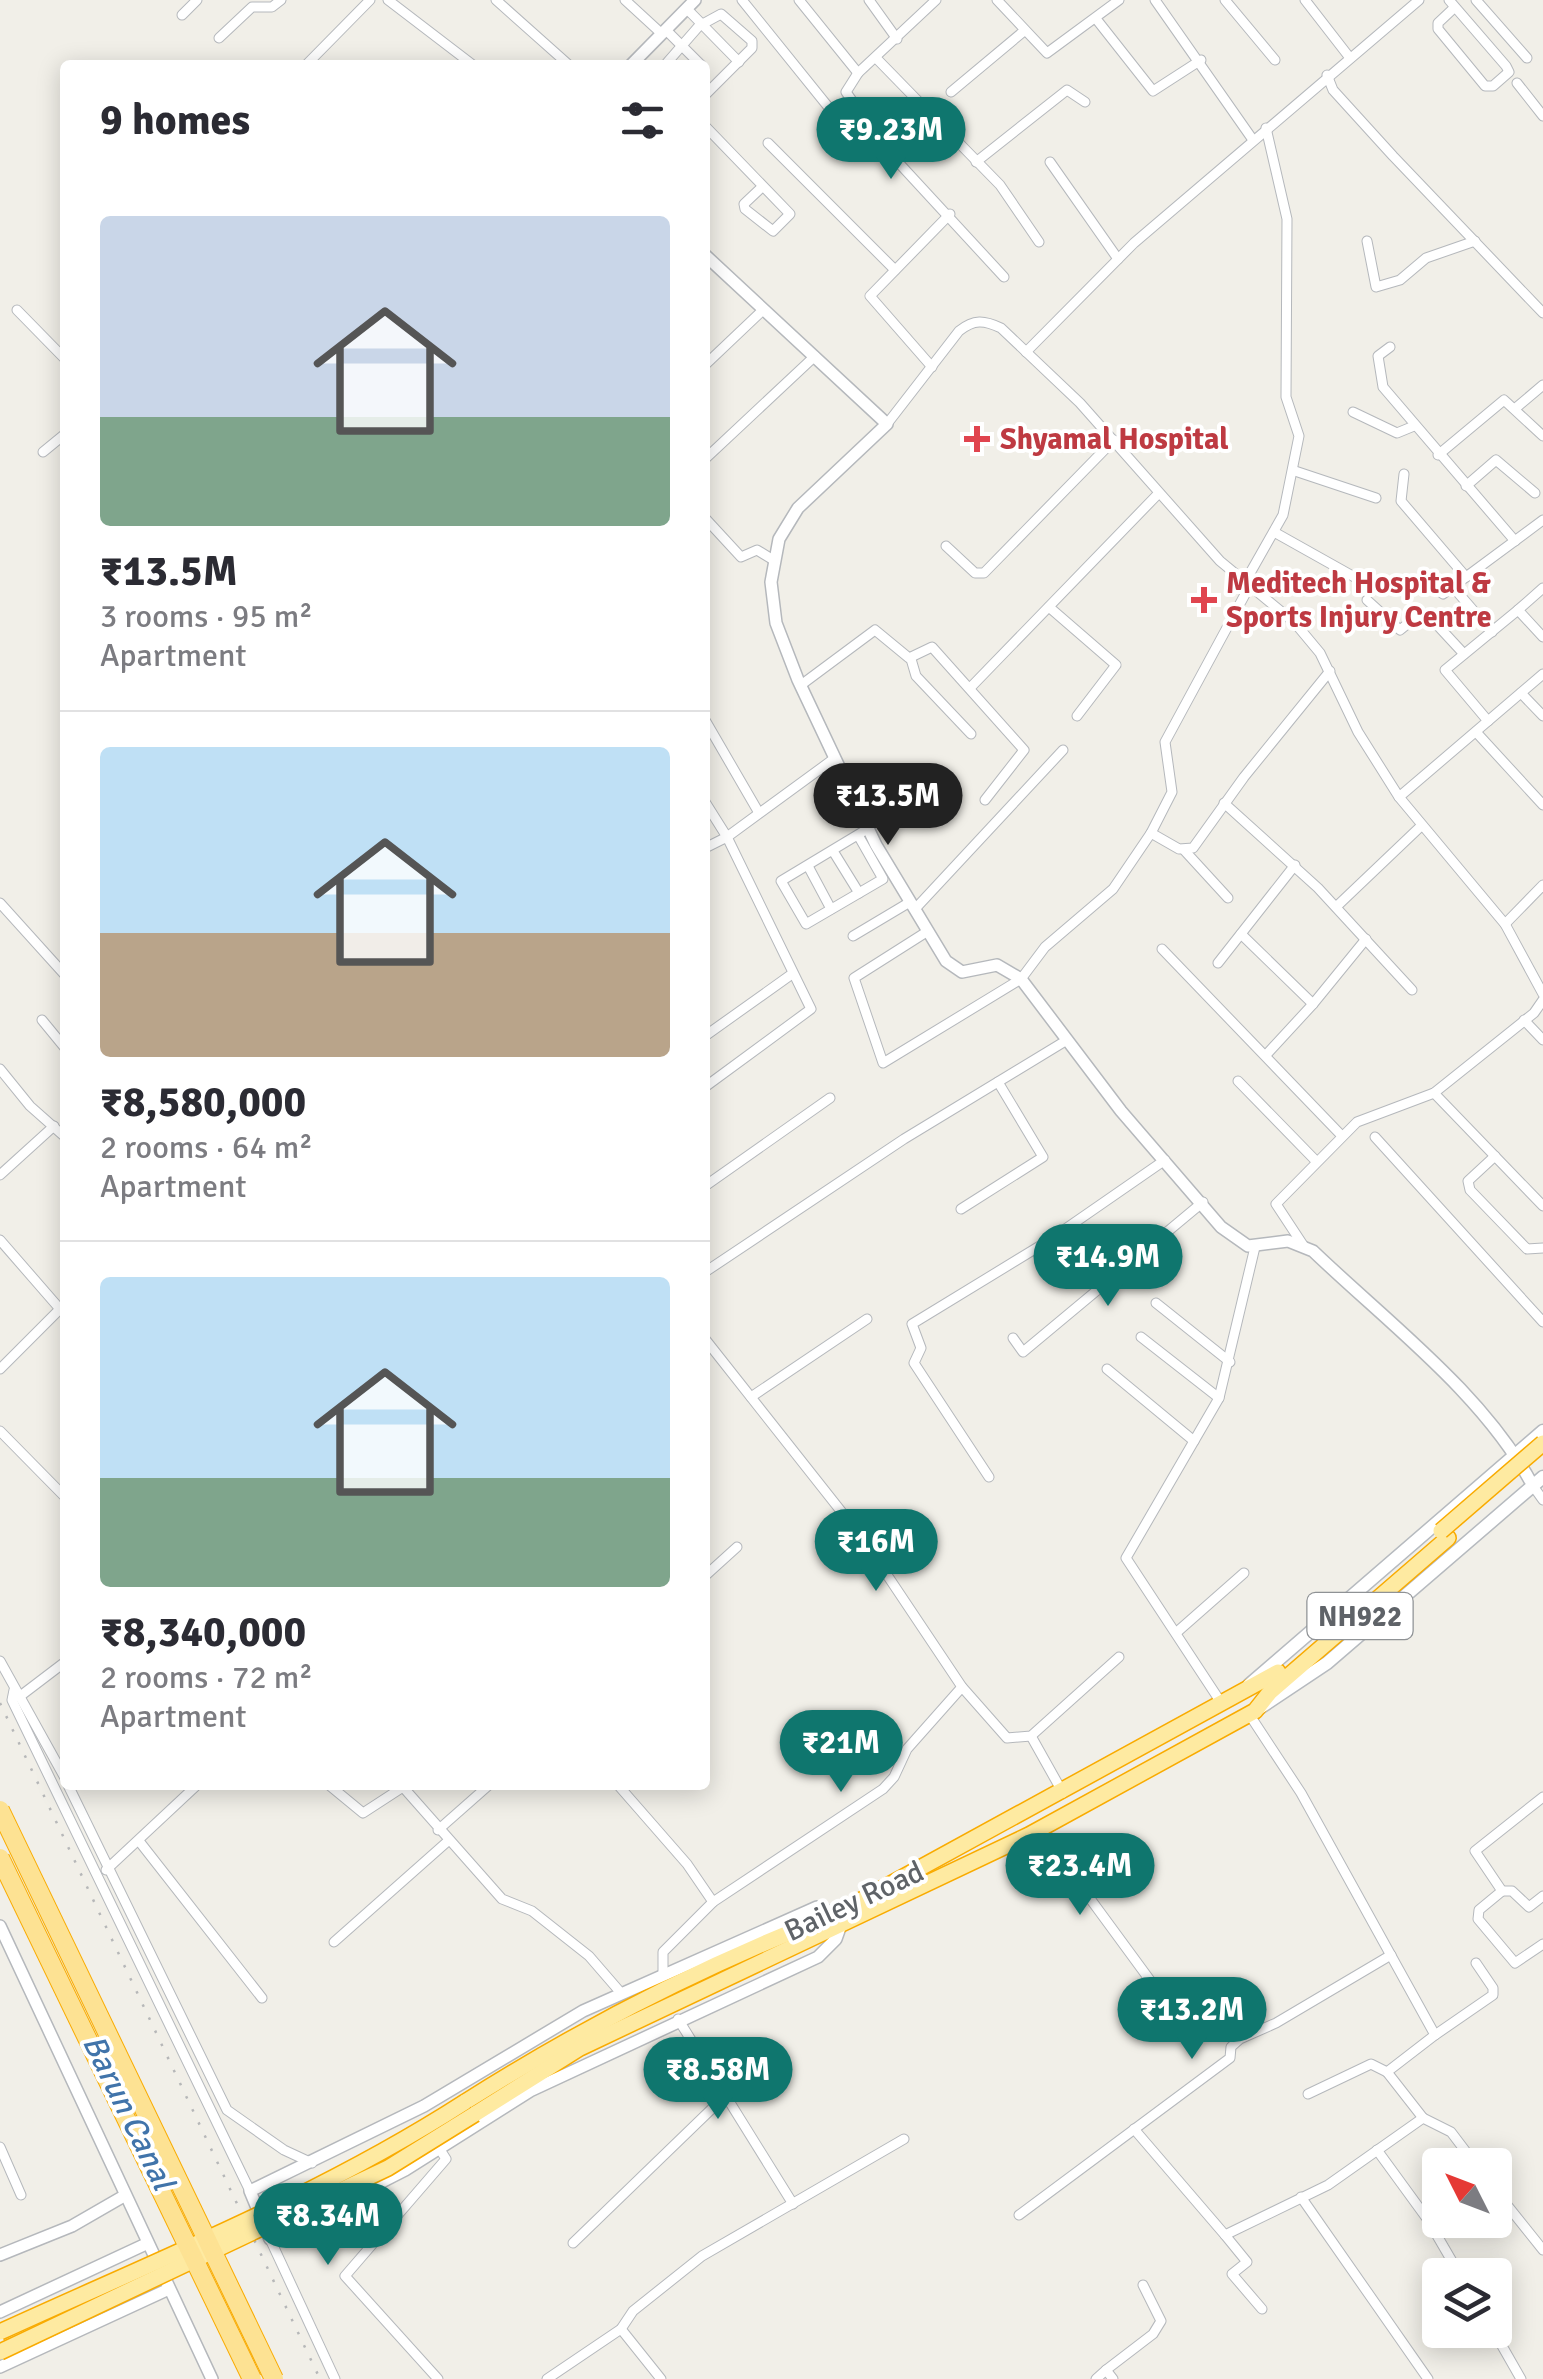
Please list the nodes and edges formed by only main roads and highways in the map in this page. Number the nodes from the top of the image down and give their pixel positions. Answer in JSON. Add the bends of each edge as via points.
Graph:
{"nodes":[{"id":1,"x":1543,"y":1432,"type":"edge"},
{"id":2,"x":1543,"y":1443,"type":"edge"},
{"id":3,"x":1543,"y":1456,"type":"edge"},
{"id":4,"x":1538,"y":1482,"type":"edge"},
{"id":5,"x":1444,"y":1534,"type":"junction"},
{"id":6,"x":1240,"y":1694,"type":"junction"},
{"id":7,"x":1252,"y":1712,"type":"junction"},
{"id":8,"x":0,"y":1810,"type":"edge"},
{"id":9,"x":0,"y":1858,"type":"edge"},
{"id":10,"x":838,"y":1920,"type":"junction"},
{"id":11,"x":472,"y":2114,"type":"junction"},
{"id":12,"x":0,"y":2332,"type":"edge"},
{"id":13,"x":1,"y":2360,"type":"edge"},
{"id":14,"x":252,"y":2379,"type":"edge"},
{"id":15,"x":274,"y":2379,"type":"edge"}],
"edges":[{"from":1,"to":6,"type":"main road"},
{"from":2,"to":5,"type":"highway","number":"NH922","bridge":true},
{"from":3,"to":5,"type":"highway","number":"NH922"},
{"from":4,"to":7,"type":"main road","via":[[1327,1663]]},
{"from":5,"to":6,"type":"highway","number":"NH922","via":[[1278,1672]]},
{"from":5,"to":7,"type":"highway","number":"NH922"},
{"from":6,"to":10,"type":"highway","name":"Bailey Road","number":"NH922"},
{"from":7,"to":10,"type":"highway","number":"NH922","via":[[1039,1830]]},
{"from":8,"to":15,"type":"highway","bridge":true},
{"from":9,"to":14,"type":"highway","bridge":true},
{"from":10,"to":11,"type":"highway","name":"Bailey Road","number":"NH922","via":[[780,1936],[568,2037]]},
{"from":11,"to":12,"type":"highway","number":"NH922","bridge":true},
{"from":11,"to":13,"type":"highway","number":"NH922","bridge":true,"via":[[372,2176]]}]}
